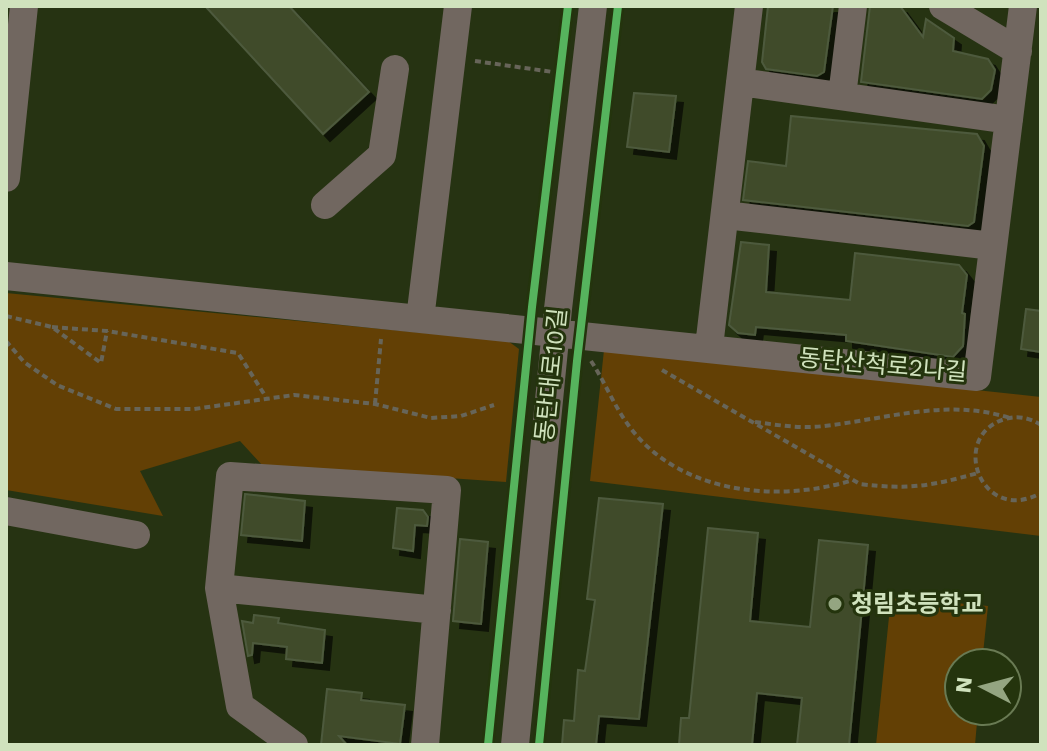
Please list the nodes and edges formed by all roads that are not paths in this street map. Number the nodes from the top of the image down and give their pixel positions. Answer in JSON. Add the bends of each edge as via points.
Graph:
{"nodes":[{"id":1,"x":458,"y":6,"type":"edge"},
{"id":2,"x":593,"y":6,"type":"edge"},
{"id":3,"x":749,"y":6,"type":"edge"},
{"id":4,"x":853,"y":6,"type":"edge"},
{"id":5,"x":943,"y":6,"type":"edge"},
{"id":6,"x":1023,"y":6,"type":"edge"},
{"id":7,"x":18,"y":17,"type":"edge"},
{"id":8,"x":1018,"y":51,"type":"junction"},
{"id":9,"x":395,"y":69,"type":"dead end"},
{"id":10,"x":740,"y":82,"type":"junction"},
{"id":11,"x":842,"y":96,"type":"junction"},
{"id":12,"x":1009,"y":120,"type":"junction"},
{"id":13,"x":7,"y":168,"type":"edge"},
{"id":14,"x":325,"y":205,"type":"dead end"},
{"id":15,"x":725,"y":215,"type":"junction"},
{"id":16,"x":993,"y":246,"type":"junction"},
{"id":17,"x":6,"y":276,"type":"edge"},
{"id":18,"x":420,"y":319,"type":"junction"},
{"id":19,"x":566,"y":347,"type":"junction"},
{"id":20,"x":709,"y":347,"type":"junction"},
{"id":21,"x":6,"y":511,"type":"edge"},
{"id":22,"x":136,"y":535,"type":"dead end"},
{"id":23,"x":219,"y":588,"type":"junction"},
{"id":24,"x":437,"y":610,"type":"junction"},
{"id":25,"x":294,"y":745,"type":"edge"},
{"id":26,"x":425,"y":745,"type":"edge"},
{"id":27,"x":515,"y":745,"type":"edge"}],
"edges":[{"from":1,"to":18,"type":"street"},
{"from":2,"to":19,"type":"street","name":"동탄대로10길","via":[[572,74]]},
{"from":3,"to":10,"type":"street"},
{"from":4,"to":11,"type":"street"},
{"from":5,"to":8,"type":"street"},
{"from":6,"to":8,"type":"street","name":"동탄산척로2나길"},
{"from":7,"to":13,"type":"street"},
{"from":8,"to":12,"type":"street","name":"동탄산척로2나길"},
{"from":9,"to":14,"type":"street","via":[[382,155]]},
{"from":10,"to":11,"type":"street"},
{"from":10,"to":15,"type":"street"},
{"from":11,"to":12,"type":"street"},
{"from":12,"to":16,"type":"street","name":"동탄산척로2나길"},
{"from":15,"to":16,"type":"street"},
{"from":15,"to":20,"type":"street"},
{"from":16,"to":20,"type":"street","name":"동탄산척로2나길","via":[[977,377]]},
{"from":17,"to":18,"type":"street","name":"동탄산척로2나길"},
{"from":18,"to":19,"type":"street","name":"동탄산척로2나길"},
{"from":19,"to":20,"type":"street","name":"동탄산척로2나길"},
{"from":19,"to":27,"type":"street","name":"동탄대로10길"},
{"from":21,"to":22,"type":"street"},
{"from":23,"to":24,"type":"street"},
{"from":23,"to":24,"type":"street","via":[[230,476],[447,490]]},
{"from":23,"to":25,"type":"street","via":[[240,706]]},
{"from":24,"to":26,"type":"street"}]}
